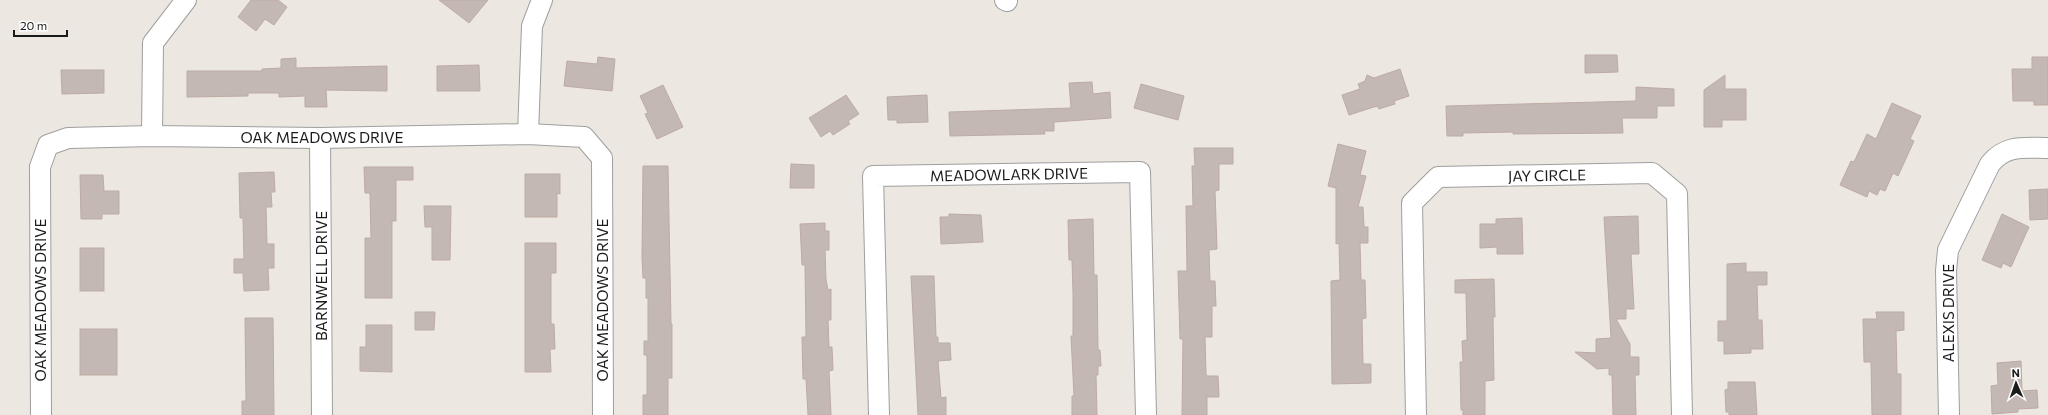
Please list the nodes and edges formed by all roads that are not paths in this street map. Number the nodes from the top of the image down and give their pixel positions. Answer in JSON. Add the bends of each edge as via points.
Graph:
{"nodes":[{"id":1,"x":186,"y":0,"type":"edge"},
{"id":2,"x":541,"y":0,"type":"edge"},
{"id":3,"x":528,"y":134,"type":"junction"},
{"id":4,"x":152,"y":136,"type":"junction"},
{"id":5,"x":320,"y":138,"type":"junction"},
{"id":6,"x":2048,"y":148,"type":"edge"},
{"id":7,"x":41,"y":415,"type":"edge"},
{"id":8,"x":322,"y":415,"type":"edge"},
{"id":9,"x":603,"y":415,"type":"edge"},
{"id":10,"x":879,"y":415,"type":"edge"},
{"id":11,"x":1146,"y":415,"type":"edge"},
{"id":12,"x":1416,"y":415,"type":"edge"},
{"id":13,"x":1682,"y":415,"type":"edge"},
{"id":14,"x":1949,"y":415,"type":"edge"}],
"edges":[{"from":1,"to":4,"type":"street","via":[[153,43]]},
{"from":2,"to":3,"type":"street","via":[[532,26]]},
{"from":3,"to":5,"type":"street","name":"OAK MEADOWS DRIVE"},
{"from":3,"to":9,"type":"street","name":"OAK MEADOWS DRIVE","via":[[584,137],[602,158]]},
{"from":4,"to":5,"type":"street","name":"OAK MEADOWS DRIVE"},
{"from":4,"to":7,"type":"street","name":"OAK MEADOWS DRIVE","via":[[68,138],[48,145],[40,167]]},
{"from":5,"to":8,"type":"street","name":"BARNWELL DRIVE"},
{"from":6,"to":14,"type":"street","name":"ALEXIS DRIVE","via":[[2015,149],[2001,152],[1994,158],[1948,250],[1946,271]]},
{"from":10,"to":11,"type":"street","name":"MEADOWLARK DRIVE","via":[[873,176],[1140,172]]},
{"from":12,"to":13,"type":"street","name":"JAY CIRCLE","via":[[1412,203],[1438,177],[1652,173],[1677,194]]}]}
